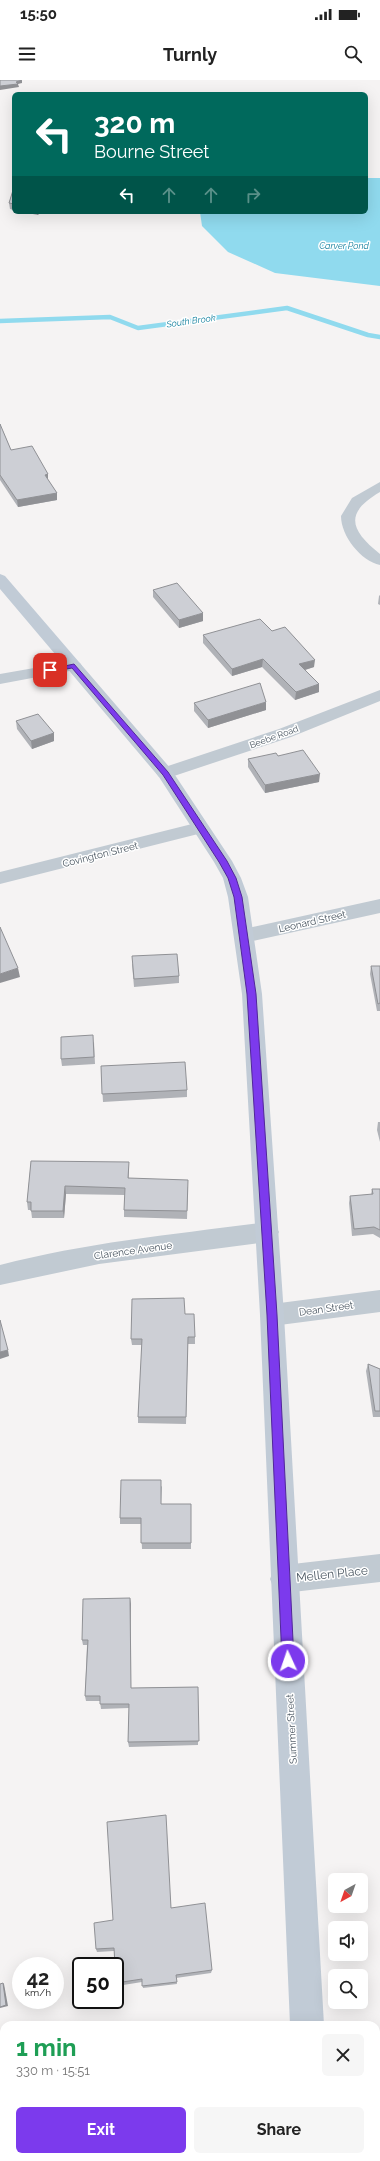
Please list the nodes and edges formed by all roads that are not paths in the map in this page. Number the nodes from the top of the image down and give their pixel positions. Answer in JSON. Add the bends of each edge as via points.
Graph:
{"nodes":[{"id":1,"x":380,"y":486,"type":"edge"},
{"id":2,"x":380,"y":561,"type":"edge"},
{"id":3,"x":0,"y":579,"type":"edge"},
{"id":4,"x":74,"y":666,"type":"junction"},
{"id":5,"x":0,"y":679,"type":"edge"},
{"id":6,"x":380,"y":695,"type":"edge"},
{"id":7,"x":165,"y":773,"type":"junction"},
{"id":8,"x":200,"y":828,"type":"junction"},
{"id":9,"x":0,"y":878,"type":"edge"},
{"id":10,"x":380,"y":906,"type":"edge"},
{"id":11,"x":244,"y":936,"type":"junction"},
{"id":12,"x":267,"y":1232,"type":"junction"},
{"id":13,"x":0,"y":1276,"type":"edge"},
{"id":14,"x":380,"y":1301,"type":"edge"},
{"id":15,"x":272,"y":1315,"type":"junction"},
{"id":16,"x":380,"y":1568,"type":"edge"},
{"id":17,"x":284,"y":1579,"type":"junction"},
{"id":18,"x":307,"y":2021,"type":"edge"}],
"edges":[{"from":1,"to":2,"type":"street","via":[[358,500],[350,509],[348,516],[356,540]]},
{"from":3,"to":4,"type":"main road","name":"Summer Street"},
{"from":4,"to":5,"type":"street"},
{"from":4,"to":7,"type":"main road","name":"Summer Street"},
{"from":6,"to":7,"type":"street","name":"Beebe Road","via":[[285,733]]},
{"from":7,"to":8,"type":"main road","name":"Summer Street"},
{"from":8,"to":9,"type":"street","name":"Covington Street"},
{"from":8,"to":11,"type":"main road","name":"Summer Street","via":[[232,878],[238,897]]},
{"from":10,"to":11,"type":"street","name":"Leonard Street"},
{"from":11,"to":12,"type":"main road","name":"Summer Street","via":[[252,994]]},
{"from":12,"to":13,"type":"street","name":"Clarence Avenue","via":[[74,1258],[35,1265]]},
{"from":12,"to":15,"type":"main road","name":"Summer Street"},
{"from":14,"to":15,"type":"street","name":"Dean Street"},
{"from":15,"to":17,"type":"main road","name":"Summer Street"},
{"from":16,"to":17,"type":"street","name":"Mellen Place"},
{"from":17,"to":18,"type":"main road","name":"Summer Street"}]}
